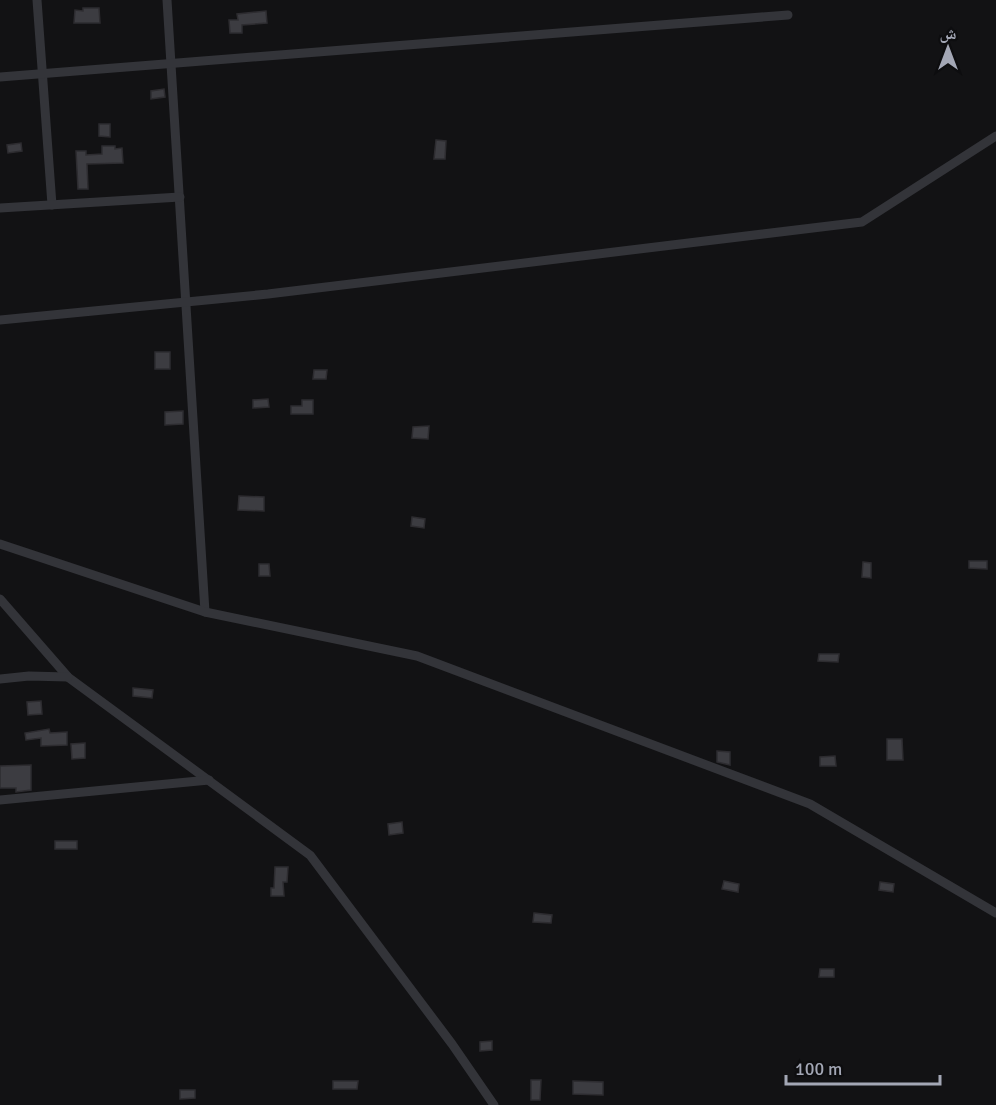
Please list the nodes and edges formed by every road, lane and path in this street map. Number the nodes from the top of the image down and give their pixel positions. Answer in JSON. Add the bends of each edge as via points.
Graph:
{"nodes":[{"id":1,"x":37,"y":0,"type":"edge"},
{"id":2,"x":167,"y":0,"type":"edge"},
{"id":3,"x":788,"y":15,"type":"dead end"},
{"id":4,"x":172,"y":63,"type":"junction"},
{"id":5,"x":42,"y":73,"type":"junction"},
{"id":6,"x":0,"y":77,"type":"edge"},
{"id":7,"x":996,"y":136,"type":"edge"},
{"id":8,"x":180,"y":197,"type":"junction"},
{"id":9,"x":52,"y":204,"type":"junction"},
{"id":10,"x":0,"y":208,"type":"edge"},
{"id":11,"x":186,"y":302,"type":"junction"},
{"id":12,"x":0,"y":320,"type":"edge"},
{"id":13,"x":0,"y":544,"type":"edge"},
{"id":14,"x":0,"y":599,"type":"edge"},
{"id":15,"x":205,"y":612,"type":"junction"},
{"id":16,"x":68,"y":677,"type":"junction"},
{"id":17,"x":0,"y":679,"type":"edge"},
{"id":18,"x":209,"y":780,"type":"junction"},
{"id":19,"x":0,"y":800,"type":"edge"},
{"id":20,"x":996,"y":913,"type":"edge"},
{"id":21,"x":494,"y":1105,"type":"edge"}],
"edges":[{"from":1,"to":5,"type":"street"},
{"from":2,"to":4,"type":"street"},
{"from":3,"to":4,"type":"street"},
{"from":4,"to":5,"type":"street"},
{"from":4,"to":8,"type":"street"},
{"from":5,"to":6,"type":"street"},
{"from":5,"to":9,"type":"street"},
{"from":7,"to":11,"type":"street","via":[[862,222]]},
{"from":8,"to":9,"type":"street"},
{"from":8,"to":11,"type":"street"},
{"from":9,"to":10,"type":"street"},
{"from":11,"to":12,"type":"street"},
{"from":11,"to":15,"type":"street"},
{"from":13,"to":15,"type":"street"},
{"from":14,"to":16,"type":"street"},
{"from":15,"to":20,"type":"street","via":[[417,656],[810,804]]},
{"from":16,"to":17,"type":"street"},
{"from":16,"to":18,"type":"street"},
{"from":18,"to":19,"type":"street"},
{"from":18,"to":21,"type":"street","via":[[310,855]]}]}
